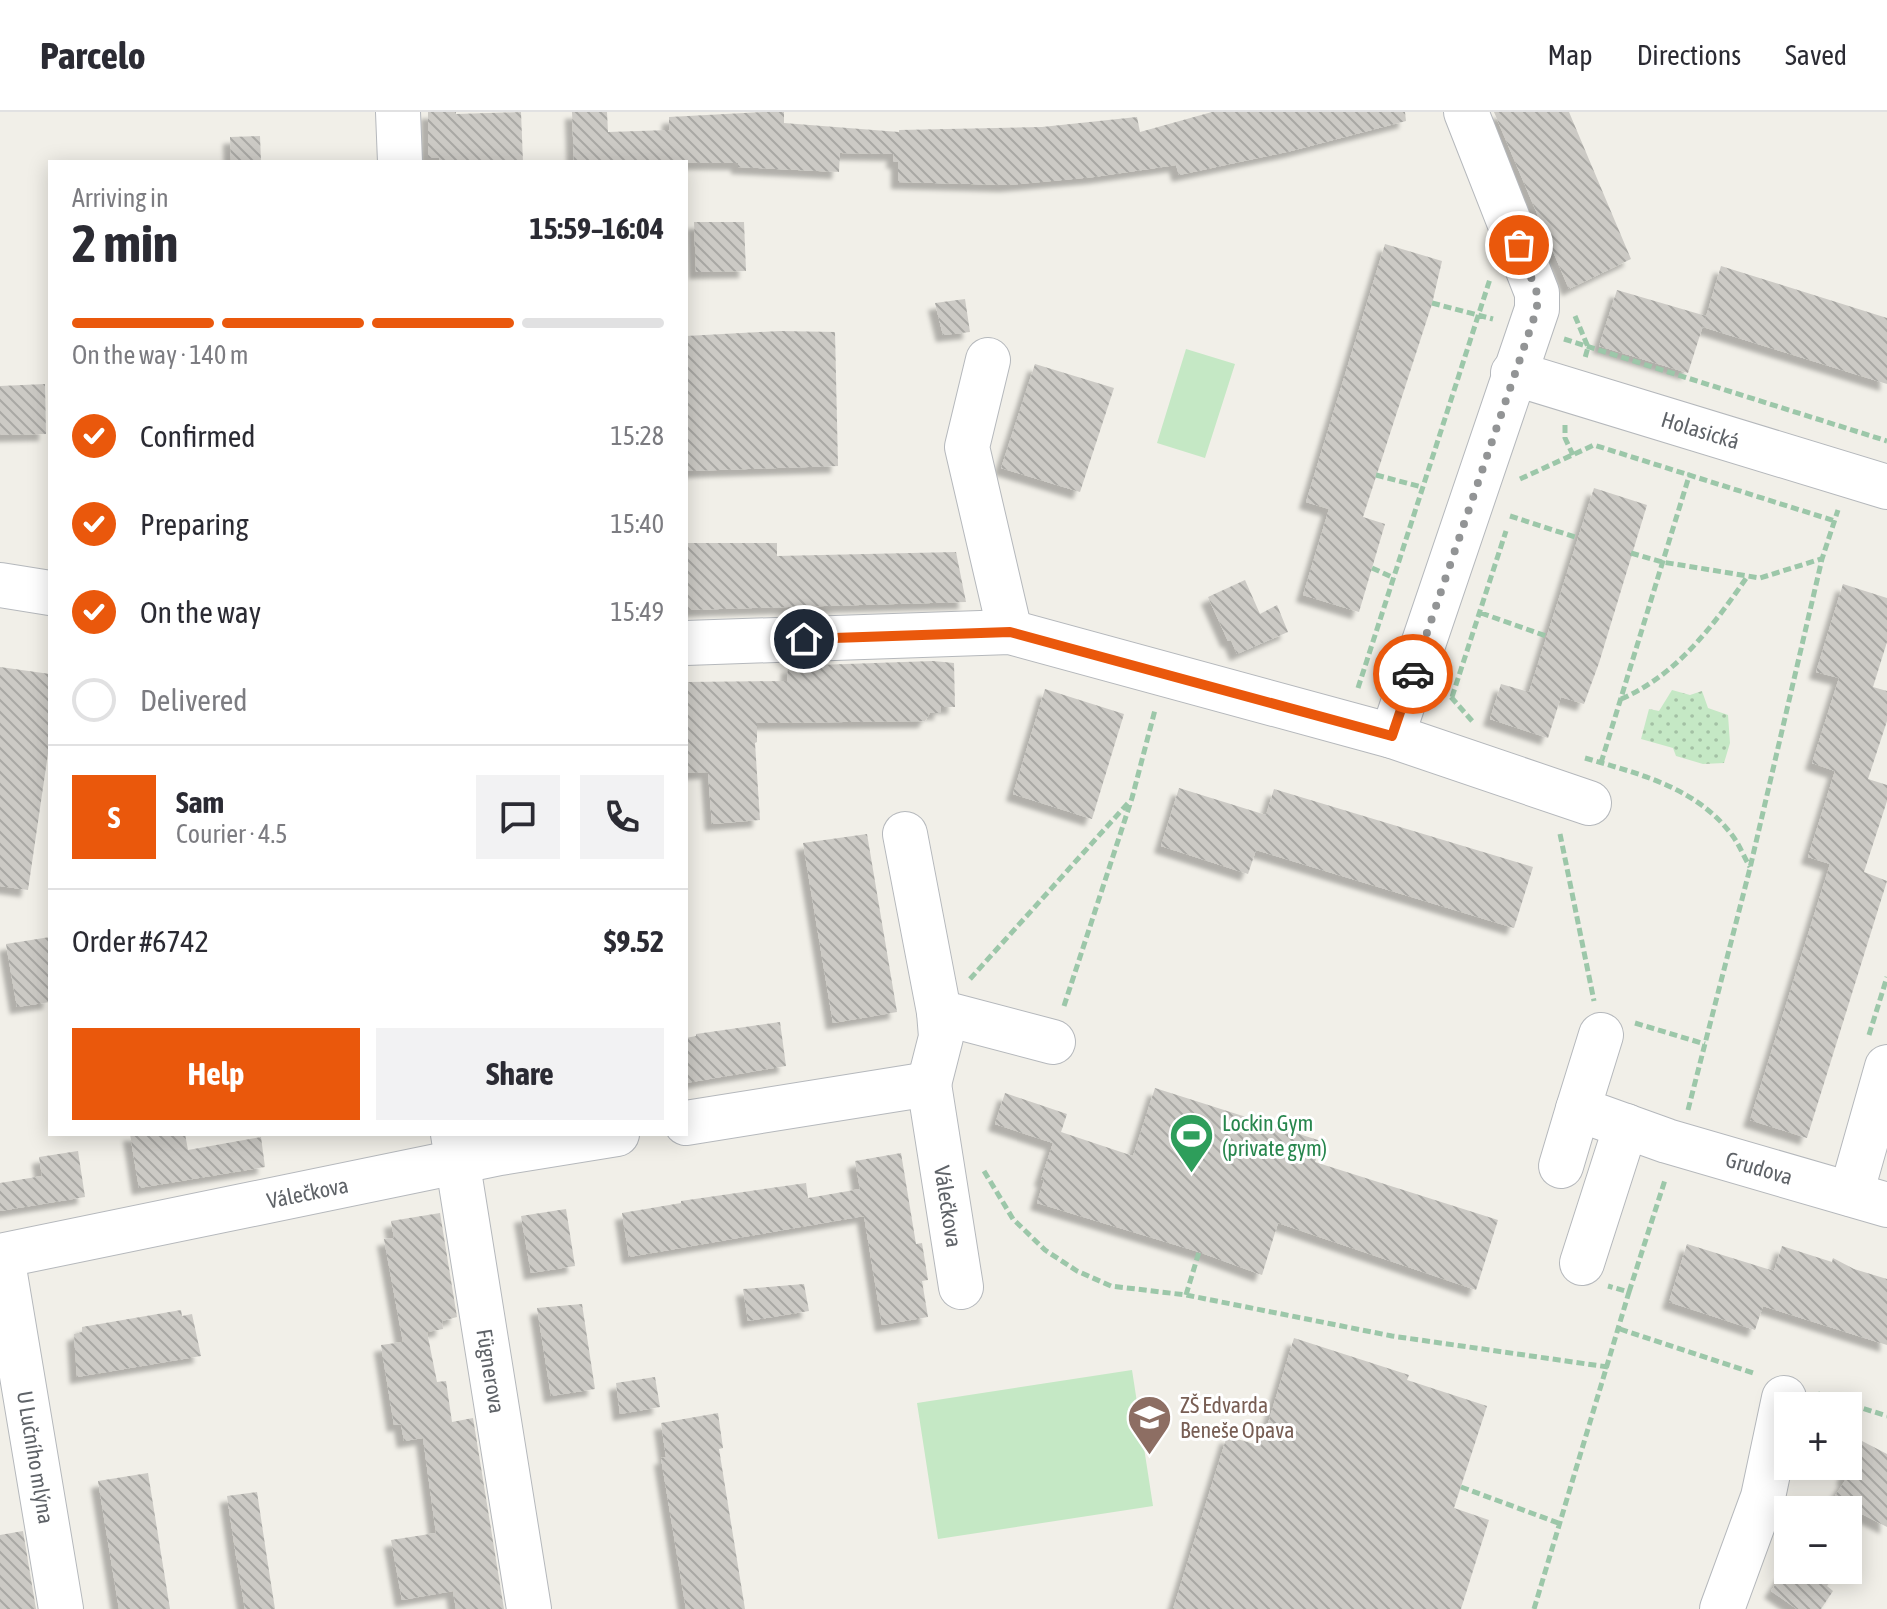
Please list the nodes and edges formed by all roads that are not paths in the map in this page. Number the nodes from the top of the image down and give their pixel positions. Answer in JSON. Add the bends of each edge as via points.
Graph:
{"nodes":[{"id":1,"x":398,"y":112,"type":"edge"},
{"id":2,"x":1466,"y":112,"type":"edge"},
{"id":3,"x":400,"y":160,"type":"edge"},
{"id":4,"x":988,"y":360,"type":"dead end"},
{"id":5,"x":1513,"y":373,"type":"junction"},
{"id":6,"x":1867,"y":481,"type":"edge"},
{"id":7,"x":0,"y":585,"type":"edge"},
{"id":8,"x":48,"y":593,"type":"edge"},
{"id":9,"x":1010,"y":632,"type":"junction"},
{"id":10,"x":688,"y":643,"type":"edge"},
{"id":11,"x":1392,"y":736,"type":"junction"},
{"id":12,"x":1570,"y":797,"type":"road end"},
{"id":13,"x":905,"y":834,"type":"dead end"},
{"id":14,"x":939,"y":1012,"type":"junction"},
{"id":15,"x":1599,"y":1023,"type":"road end"},
{"id":16,"x":1053,"y":1042,"type":"road end"},
{"id":17,"x":1878,"y":1052,"type":"edge"},
{"id":18,"x":929,"y":1084,"type":"junction"},
{"id":19,"x":1578,"y":1109,"type":"junction"},
{"id":20,"x":688,"y":1123,"type":"edge"},
{"id":21,"x":1626,"y":1126,"type":"junction"},
{"id":22,"x":594,"y":1136,"type":"edge"},
{"id":23,"x":455,"y":1148,"type":"edge"},
{"id":24,"x":1561,"y":1166,"type":"dead end"},
{"id":25,"x":1869,"y":1199,"type":"edge"},
{"id":26,"x":1,"y":1256,"type":"edge"},
{"id":27,"x":1582,"y":1263,"type":"road end"},
{"id":28,"x":961,"y":1287,"type":"dead end"},
{"id":29,"x":1774,"y":1445,"type":"edge"},
{"id":30,"x":61,"y":1609,"type":"edge"},
{"id":31,"x":529,"y":1609,"type":"edge"},
{"id":32,"x":1722,"y":1609,"type":"edge"}],
"edges":[{"from":1,"to":3,"type":"street"},
{"from":2,"to":5,"type":"street","via":[[1537,293],[1532,329]]},
{"from":4,"to":9,"type":"street","via":[[967,447]]},
{"from":5,"to":6,"type":"street","name":"Holasická"},
{"from":5,"to":11,"type":"street"},
{"from":7,"to":8,"type":"street"},
{"from":9,"to":10,"type":"street"},
{"from":9,"to":11,"type":"street"},
{"from":11,"to":12,"type":"street"},
{"from":13,"to":14,"type":"street"},
{"from":14,"to":16,"type":"street"},
{"from":14,"to":18,"type":"street","via":[[941,1037]]},
{"from":15,"to":19,"type":"street"},
{"from":17,"to":25,"type":"street","name":"Grudova"},
{"from":18,"to":20,"type":"street"},
{"from":18,"to":28,"type":"street","name":"Válečkova"},
{"from":19,"to":21,"type":"street","name":"Grudova"},
{"from":19,"to":24,"type":"street"},
{"from":21,"to":25,"type":"street","name":"Grudova"},
{"from":21,"to":27,"type":"street"},
{"from":22,"to":23,"type":"street","name":"Válečkova"},
{"from":23,"to":26,"type":"street","name":"Válečkova"},
{"from":23,"to":31,"type":"street","name":"Fügnerova"},
{"from":26,"to":30,"type":"street","name":"U Lučního mlýna"},
{"from":29,"to":32,"type":"street","via":[[1763,1497]]}]}
